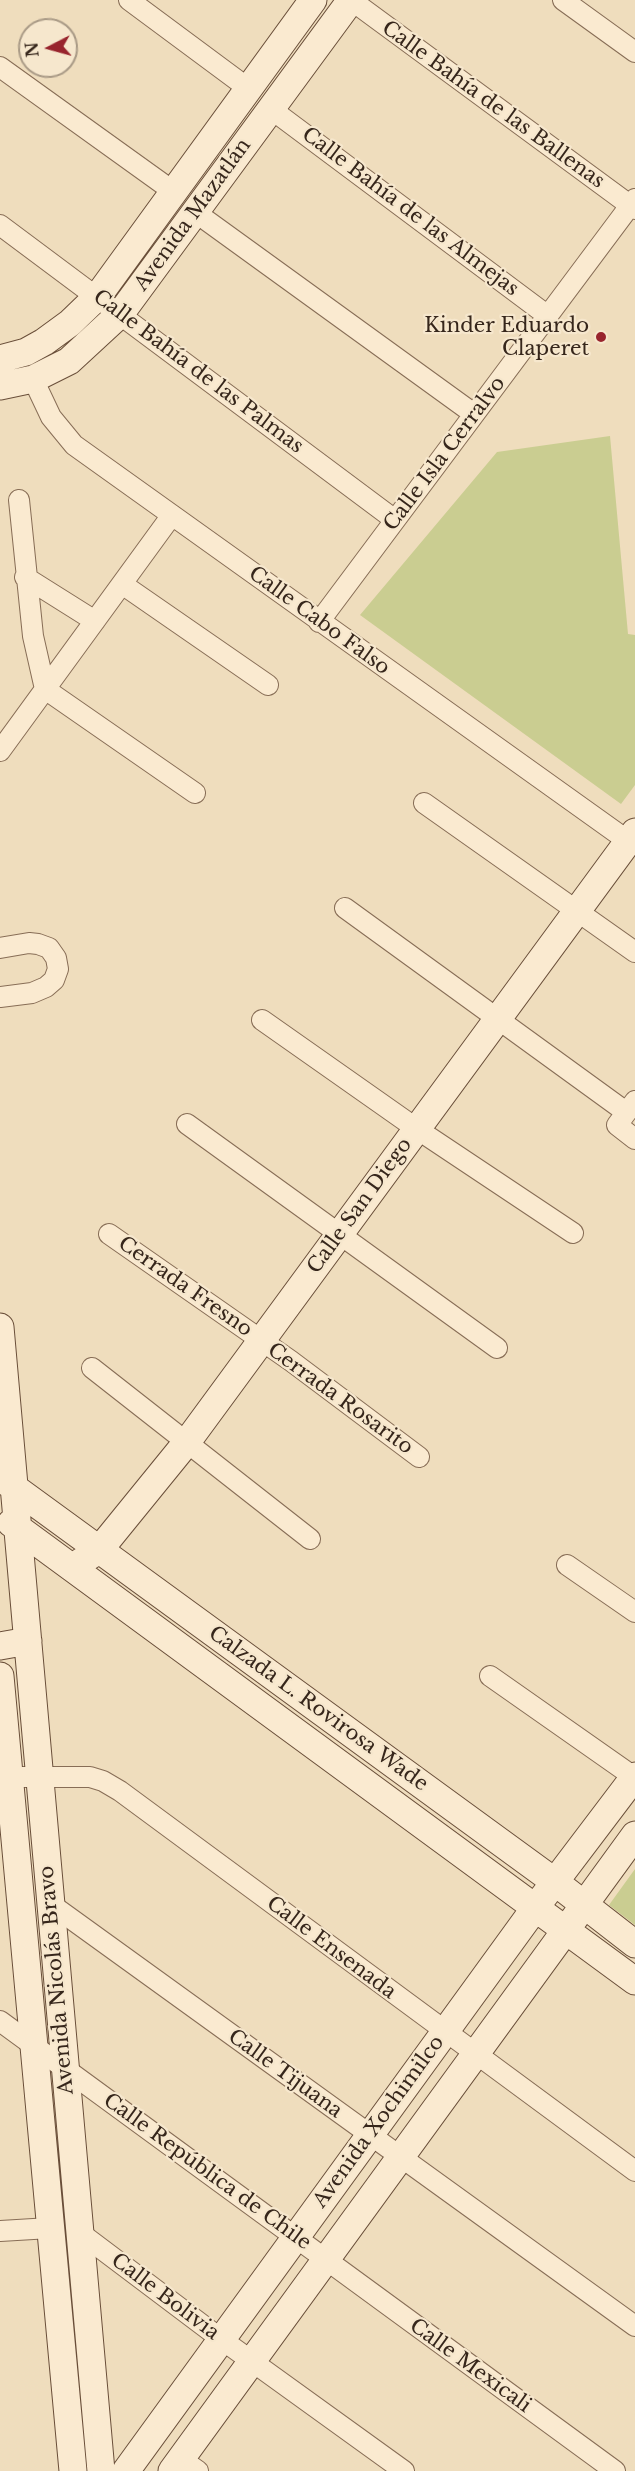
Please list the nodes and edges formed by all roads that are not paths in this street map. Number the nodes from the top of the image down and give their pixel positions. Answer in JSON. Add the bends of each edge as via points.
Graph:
{"nodes":[{"id":1,"x":129,"y":0,"type":"edge"},
{"id":2,"x":313,"y":0,"type":"edge"},
{"id":3,"x":351,"y":0,"type":"edge"},
{"id":4,"x":563,"y":0,"type":"edge"},
{"id":5,"x":635,"y":52,"type":"edge"},
{"id":6,"x":0,"y":67,"type":"edge"},
{"id":7,"x":249,"y":88,"type":"junction"},
{"id":8,"x":271,"y":109,"type":"junction"},
{"id":9,"x":174,"y":192,"type":"junction"},
{"id":10,"x":633,"y":205,"type":"edge"},
{"id":11,"x":195,"y":212,"type":"junction"},
{"id":12,"x":0,"y":225,"type":"edge"},
{"id":13,"x":98,"y":296,"type":"junction"},
{"id":14,"x":121,"y":313,"type":"junction"},
{"id":15,"x":548,"y":316,"type":"junction"},
{"id":16,"x":0,"y":359,"type":"edge"},
{"id":17,"x":33,"y":379,"type":"junction"},
{"id":18,"x":0,"y":386,"type":"edge"},
{"id":19,"x":474,"y":414,"type":"junction"},
{"id":20,"x":19,"y":500,"type":"dead end"},
{"id":21,"x":172,"y":515,"type":"junction"},
{"id":22,"x":395,"y":520,"type":"junction"},
{"id":23,"x":25,"y":577,"type":"junction"},
{"id":24,"x":122,"y":584,"type":"junction"},
{"id":25,"x":95,"y":621,"type":"junction"},
{"id":26,"x":319,"y":622,"type":"junction"},
{"id":27,"x":268,"y":685,"type":"dead end"},
{"id":28,"x":45,"y":689,"type":"junction"},
{"id":29,"x":0,"y":751,"type":"edge"},
{"id":30,"x":195,"y":793,"type":"dead end"},
{"id":31,"x":424,"y":803,"type":"dead end"},
{"id":32,"x":633,"y":840,"type":"edge"},
{"id":33,"x":345,"y":908,"type":"dead end"},
{"id":34,"x":577,"y":911,"type":"junction"},
{"id":35,"x":0,"y":948,"type":"edge"},
{"id":36,"x":635,"y":952,"type":"edge"},
{"id":37,"x":0,"y":997,"type":"edge"},
{"id":38,"x":497,"y":1018,"type":"junction"},
{"id":39,"x":262,"y":1020,"type":"dead end"},
{"id":40,"x":626,"y":1112,"type":"edge"},
{"id":41,"x":187,"y":1124,"type":"dead end"},
{"id":42,"x":417,"y":1129,"type":"junction"},
{"id":43,"x":635,"y":1139,"type":"edge"},
{"id":44,"x":573,"y":1233,"type":"dead end"},
{"id":45,"x":109,"y":1234,"type":"dead end"},
{"id":46,"x":339,"y":1234,"type":"junction"},
{"id":47,"x":0,"y":1327,"type":"edge"},
{"id":48,"x":261,"y":1340,"type":"junction"},
{"id":49,"x":497,"y":1348,"type":"dead end"},
{"id":50,"x":92,"y":1368,"type":"dead end"},
{"id":51,"x":187,"y":1442,"type":"junction"},
{"id":52,"x":419,"y":1457,"type":"dead end"},
{"id":53,"x":8,"y":1483,"type":"edge"},
{"id":54,"x":9,"y":1522,"type":"edge"},
{"id":55,"x":310,"y":1539,"type":"dead end"},
{"id":56,"x":100,"y":1549,"type":"junction"},
{"id":57,"x":567,"y":1565,"type":"dead end"},
{"id":58,"x":73,"y":1567,"type":"junction"},
{"id":59,"x":635,"y":1612,"type":"edge"},
{"id":60,"x":28,"y":1641,"type":"junction"},
{"id":61,"x":0,"y":1646,"type":"edge"},
{"id":62,"x":32,"y":1675,"type":"junction"},
{"id":63,"x":0,"y":1676,"type":"edge"},
{"id":64,"x":490,"y":1676,"type":"dead end"},
{"id":65,"x":0,"y":1685,"type":"edge"},
{"id":66,"x":40,"y":1776,"type":"junction"},
{"id":67,"x":634,"y":1776,"type":"edge"},
{"id":68,"x":10,"y":1777,"type":"junction"},
{"id":69,"x":635,"y":1835,"type":"edge"},
{"id":70,"x":555,"y":1882,"type":"junction"},
{"id":71,"x":52,"y":1905,"type":"junction"},
{"id":72,"x":583,"y":1906,"type":"junction"},
{"id":73,"x":535,"y":1908,"type":"junction"},
{"id":74,"x":566,"y":1930,"type":"junction"},
{"id":75,"x":635,"y":1944,"type":"edge"},
{"id":76,"x":635,"y":1981,"type":"edge"},
{"id":77,"x":0,"y":2021,"type":"edge"},
{"id":78,"x":445,"y":2032,"type":"junction"},
{"id":79,"x":34,"y":2046,"type":"junction"},
{"id":80,"x":475,"y":2055,"type":"junction"},
{"id":81,"x":64,"y":2068,"type":"junction"},
{"id":82,"x":370,"y":2135,"type":"junction"},
{"id":83,"x":401,"y":2157,"type":"junction"},
{"id":84,"x":635,"y":2170,"type":"edge"},
{"id":85,"x":50,"y":2228,"type":"junction"},
{"id":86,"x":0,"y":2231,"type":"edge"},
{"id":87,"x":79,"y":2232,"type":"junction"},
{"id":88,"x":295,"y":2237,"type":"junction"},
{"id":89,"x":326,"y":2260,"type":"junction"},
{"id":90,"x":635,"y":2326,"type":"edge"},
{"id":91,"x":221,"y":2339,"type":"junction"},
{"id":92,"x":253,"y":2362,"type":"junction"},
{"id":93,"x":184,"y":2467,"type":"edge"},
{"id":94,"x":73,"y":2471,"type":"edge"},
{"id":95,"x":100,"y":2471,"type":"edge"},
{"id":96,"x":126,"y":2471,"type":"edge"},
{"id":97,"x":404,"y":2471,"type":"edge"},
{"id":98,"x":615,"y":2471,"type":"edge"}],
"edges":[{"from":1,"to":7,"type":"street"},
{"from":2,"to":7,"type":"main road","name":"Avenida Mazatlán"},
{"from":3,"to":8,"type":"main road","name":"Avenida Mazatlán"},
{"from":3,"to":10,"type":"street","name":"Calle Bahía de las Ballenas"},
{"from":4,"to":5,"type":"street"},
{"from":6,"to":9,"type":"street"},
{"from":7,"to":9,"type":"main road","name":"Avenida Mazatlán"},
{"from":8,"to":11,"type":"main road","name":"Avenida Mazatlán"},
{"from":8,"to":15,"type":"street","name":"Calle Bahía de las Almejas"},
{"from":9,"to":13,"type":"main road","name":"Avenida Mazatlán"},
{"from":10,"to":15,"type":"street","name":"Calle Isla Cerralvo"},
{"from":11,"to":14,"type":"main road","name":"Avenida Mazatlán"},
{"from":11,"to":19,"type":"street"},
{"from":12,"to":13,"type":"street","name":"Calle Bahía de las Palmas"},
{"from":13,"to":14,"type":"street","name":"Calle Bahía de las Palmas"},
{"from":13,"to":16,"type":"main road","name":"Avenida Mazatlán","via":[[44,342]]},
{"from":14,"to":17,"type":"main road","name":"Avenida Mazatlán","via":[[69,361]]},
{"from":14,"to":22,"type":"street","name":"Calle Bahía de las Palmas"},
{"from":15,"to":19,"type":"street","name":"Calle Isla Cerralvo"},
{"from":17,"to":18,"type":"main road","name":"Avenida Mazatlán"},
{"from":17,"to":21,"type":"street","name":"Calle Cabo Falso","via":[[51,417],[74,444]]},
{"from":19,"to":22,"type":"street","name":"Calle Isla Cerralvo"},
{"from":20,"to":23,"type":"street"},
{"from":21,"to":24,"type":"street"},
{"from":21,"to":26,"type":"street","name":"Calle Cabo Falso"},
{"from":22,"to":26,"type":"street","name":"Calle Isla Cerralvo"},
{"from":23,"to":25,"type":"street"},
{"from":23,"to":28,"type":"street"},
{"from":24,"to":25,"type":"street"},
{"from":24,"to":27,"type":"street"},
{"from":25,"to":28,"type":"street"},
{"from":26,"to":32,"type":"street","name":"Calle Cabo Falso"},
{"from":28,"to":29,"type":"street"},
{"from":28,"to":30,"type":"street"},
{"from":31,"to":34,"type":"street"},
{"from":32,"to":34,"type":"main road","name":"Calle San Diego"},
{"from":33,"to":38,"type":"street"},
{"from":34,"to":36,"type":"street"},
{"from":34,"to":38,"type":"main road","name":"Calle San Diego"},
{"from":35,"to":37,"type":"street","via":[[38,944],[49,948],[58,969],[46,987]]},
{"from":38,"to":40,"type":"street"},
{"from":38,"to":42,"type":"main road","name":"Calle San Diego"},
{"from":39,"to":42,"type":"street"},
{"from":40,"to":43,"type":"street"},
{"from":41,"to":46,"type":"street"},
{"from":42,"to":44,"type":"street"},
{"from":42,"to":46,"type":"main road","name":"Calle San Diego"},
{"from":45,"to":48,"type":"street","name":"Cerrada Fresno"},
{"from":46,"to":48,"type":"main road","name":"Calle San Diego"},
{"from":46,"to":49,"type":"street"},
{"from":47,"to":53,"type":"main road","name":"Avenida Nicolás Bravo"},
{"from":48,"to":51,"type":"main road","name":"Calle San Diego"},
{"from":48,"to":52,"type":"street","name":"Cerrada Rosarito"},
{"from":50,"to":51,"type":"street"},
{"from":51,"to":55,"type":"street"},
{"from":51,"to":56,"type":"main road","name":"Calle San Diego"},
{"from":53,"to":54,"type":"main road","name":"Avenida Nicolás Bravo"},
{"from":53,"to":56,"type":"main road","name":"Calzada L. Rovirosa Wade"},
{"from":54,"to":58,"type":"main road","name":"Calzada L. Rovirosa Wade"},
{"from":54,"to":60,"type":"main road","name":"Avenida Nicolás Bravo"},
{"from":56,"to":58,"type":"main road","name":"Calle San Diego"},
{"from":56,"to":70,"type":"main road","name":"Calzada L. Rovirosa Wade"},
{"from":57,"to":59,"type":"street"},
{"from":58,"to":73,"type":"main road","name":"Calzada L. Rovirosa Wade"},
{"from":60,"to":61,"type":"main road"},
{"from":60,"to":62,"type":"main road","name":"Avenida Nicolás Bravo"},
{"from":62,"to":65,"type":"main road"},
{"from":62,"to":66,"type":"main road","name":"Avenida Nicolás Bravo"},
{"from":63,"to":65,"type":"main road","name":"Avenida Nicolás Bravo"},
{"from":64,"to":67,"type":"street"},
{"from":65,"to":68,"type":"main road","name":"Avenida Nicolás Bravo"},
{"from":66,"to":68,"type":"street","name":"Calle Ensenada"},
{"from":66,"to":71,"type":"main road","name":"Avenida Nicolás Bravo"},
{"from":66,"to":78,"type":"street","name":"Calle Ensenada","via":[[90,1777],[120,1791]]},
{"from":67,"to":70,"type":"main road","name":"Avenida Xochimilco"},
{"from":68,"to":79,"type":"main road","name":"Avenida Nicolás Bravo"},
{"from":69,"to":72,"type":"main road","name":"Avenida Xochimilco"},
{"from":70,"to":72,"type":"main road","name":"Calzada L. Rovirosa Wade"},
{"from":70,"to":73,"type":"main road","name":"Avenida Xochimilco"},
{"from":71,"to":81,"type":"main road","name":"Avenida Nicolás Bravo"},
{"from":71,"to":82,"type":"street","name":"Calle Tijuana"},
{"from":72,"to":74,"type":"main road","name":"Avenida Xochimilco"},
{"from":72,"to":75,"type":"main road","name":"Calzada L. Rovirosa Wade"},
{"from":73,"to":74,"type":"main road","name":"Calzada L. Rovirosa Wade"},
{"from":73,"to":78,"type":"main road","name":"Avenida Xochimilco"},
{"from":74,"to":76,"type":"main road","name":"Calzada L. Rovirosa Wade"},
{"from":74,"to":80,"type":"main road","name":"Avenida Xochimilco"},
{"from":77,"to":79,"type":"street","name":"Calle República de Chile"},
{"from":78,"to":80,"type":"street","name":"Calle Ensenada"},
{"from":78,"to":82,"type":"main road","name":"Avenida Xochimilco"},
{"from":79,"to":81,"type":"street","name":"Calle República de Chile"},
{"from":79,"to":85,"type":"main road","name":"Avenida Nicolás Bravo"},
{"from":80,"to":83,"type":"main road","name":"Avenida Xochimilco"},
{"from":80,"to":84,"type":"street","name":"Calle Ensenada"},
{"from":81,"to":87,"type":"main road","name":"Avenida Nicolás Bravo"},
{"from":81,"to":88,"type":"street","name":"Calle República de Chile"},
{"from":82,"to":83,"type":"street","name":"Calle Tijuana"},
{"from":82,"to":88,"type":"main road","name":"Avenida Xochimilco"},
{"from":83,"to":89,"type":"main road","name":"Avenida Xochimilco"},
{"from":83,"to":90,"type":"street","name":"Calle Tijuana"},
{"from":85,"to":86,"type":"street"},
{"from":85,"to":94,"type":"main road","name":"Avenida Nicolás Bravo"},
{"from":87,"to":91,"type":"street","name":"Calle Bolivia"},
{"from":87,"to":95,"type":"main road","name":"Avenida Nicolás Bravo"},
{"from":88,"to":89,"type":"street","name":"Calle República de Chile"},
{"from":88,"to":91,"type":"main road","name":"Avenida Xochimilco"},
{"from":89,"to":92,"type":"main road","name":"Avenida Xochimilco"},
{"from":89,"to":98,"type":"street","name":"Calle Mexicali"},
{"from":91,"to":92,"type":"street","name":"Calle Bolivia"},
{"from":91,"to":96,"type":"main road","name":"Avenida Xochimilco"},
{"from":92,"to":93,"type":"main road","name":"Avenida Xochimilco"},
{"from":92,"to":97,"type":"street","name":"Calle Bolivia"}]}
